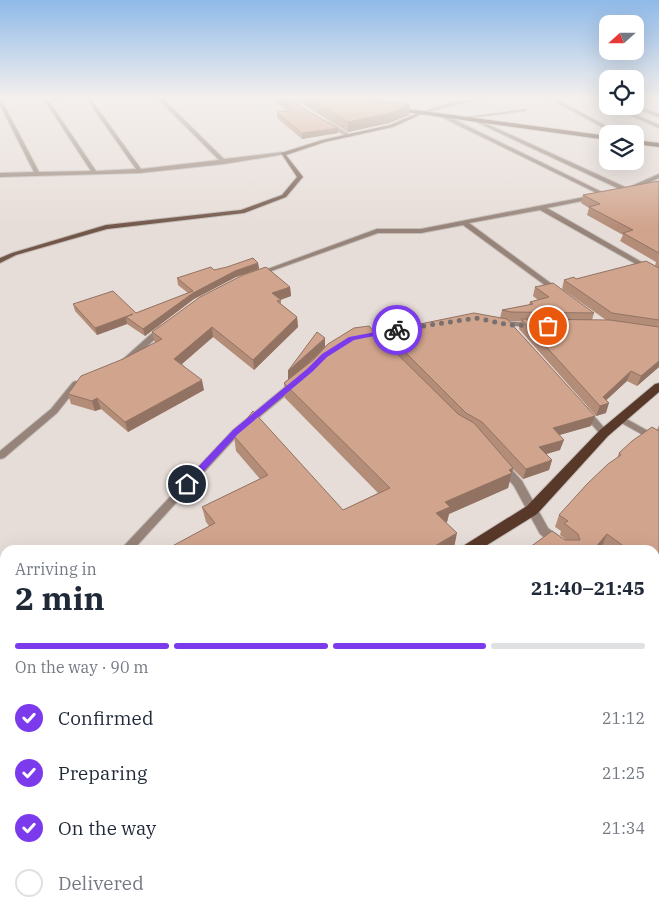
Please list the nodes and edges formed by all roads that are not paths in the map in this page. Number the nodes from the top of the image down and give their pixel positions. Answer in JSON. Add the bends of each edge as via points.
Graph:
{"nodes":[{"id":1,"x":21,"y":141,"type":"edge"},
{"id":2,"x":74,"y":141,"type":"edge"},
{"id":3,"x":119,"y":141,"type":"edge"},
{"id":4,"x":203,"y":141,"type":"edge"},
{"id":5,"x":324,"y":141,"type":"edge"},
{"id":6,"x":494,"y":141,"type":"edge"},
{"id":7,"x":521,"y":141,"type":"edge"},
{"id":8,"x":644,"y":143,"type":"edge"},
{"id":9,"x":659,"y":145,"type":"edge"},
{"id":10,"x":283,"y":154,"type":"junction"},
{"id":11,"x":224,"y":162,"type":"junction"},
{"id":12,"x":140,"y":171,"type":"junction"},
{"id":13,"x":95,"y":173,"type":"junction"},
{"id":14,"x":0,"y":175,"type":"edge"},
{"id":15,"x":38,"y":175,"type":"junction"},
{"id":16,"x":659,"y":176,"type":"edge"},
{"id":17,"x":628,"y":191,"type":"junction"},
{"id":18,"x":605,"y":195,"type":"junction"},
{"id":19,"x":540,"y":207,"type":"junction"},
{"id":20,"x":463,"y":222,"type":"junction"},
{"id":21,"x":0,"y":261,"type":"edge"},
{"id":22,"x":659,"y":275,"type":"edge"},
{"id":23,"x":249,"y":278,"type":"edge"},
{"id":24,"x":566,"y":299,"type":"edge"},
{"id":25,"x":493,"y":322,"type":"edge"},
{"id":26,"x":168,"y":324,"type":"edge"},
{"id":27,"x":539,"y":326,"type":"edge"},
{"id":28,"x":113,"y":368,"type":"edge"},
{"id":29,"x":302,"y":377,"type":"edge"},
{"id":30,"x":86,"y":379,"type":"edge"},
{"id":31,"x":659,"y":386,"type":"edge"},
{"id":32,"x":579,"y":404,"type":"edge"},
{"id":33,"x":621,"y":419,"type":"junction"},
{"id":34,"x":604,"y":433,"type":"junction"},
{"id":35,"x":659,"y":440,"type":"edge"},
{"id":36,"x":0,"y":456,"type":"edge"},
{"id":37,"x":494,"y":456,"type":"edge"},
{"id":38,"x":532,"y":510,"type":"junction"},
{"id":39,"x":131,"y":545,"type":"edge"},
{"id":40,"x":476,"y":545,"type":"edge"},
{"id":41,"x":562,"y":545,"type":"edge"}],
"edges":[{"from":1,"to":15,"type":"street"},
{"from":2,"to":13,"type":"street"},
{"from":3,"to":12,"type":"street"},
{"from":4,"to":11,"type":"street"},
{"from":5,"to":10,"type":"main road"},
{"from":6,"to":18,"type":"street"},
{"from":7,"to":17,"type":"street"},
{"from":8,"to":9,"type":"main road"},
{"from":10,"to":11,"type":"street"},
{"from":10,"to":21,"type":"main road","via":[[300,177],[284,196],[242,212],[106,227]]},
{"from":11,"to":12,"type":"street"},
{"from":12,"to":13,"type":"street"},
{"from":13,"to":15,"type":"street"},
{"from":14,"to":15,"type":"street"},
{"from":16,"to":17,"type":"street"},
{"from":17,"to":18,"type":"street"},
{"from":18,"to":19,"type":"street"},
{"from":19,"to":20,"type":"street"},
{"from":19,"to":22,"type":"street"},
{"from":20,"to":23,"type":"street","via":[[421,231],[377,231]]},
{"from":20,"to":24,"type":"street"},
{"from":25,"to":27,"type":"street","via":[[512,329]]},
{"from":26,"to":28,"type":"street","via":[[122,365]]},
{"from":29,"to":39,"type":"street","via":[[236,432]]},
{"from":30,"to":36,"type":"street","via":[[77,383],[54,410]]},
{"from":31,"to":33,"type":"main road"},
{"from":32,"to":34,"type":"street"},
{"from":33,"to":34,"type":"main road"},
{"from":33,"to":35,"type":"street"},
{"from":34,"to":38,"type":"main road"},
{"from":37,"to":38,"type":"street","via":[[518,484]]},
{"from":38,"to":40,"type":"main road"},
{"from":38,"to":41,"type":"street","via":[[544,531]]}]}
